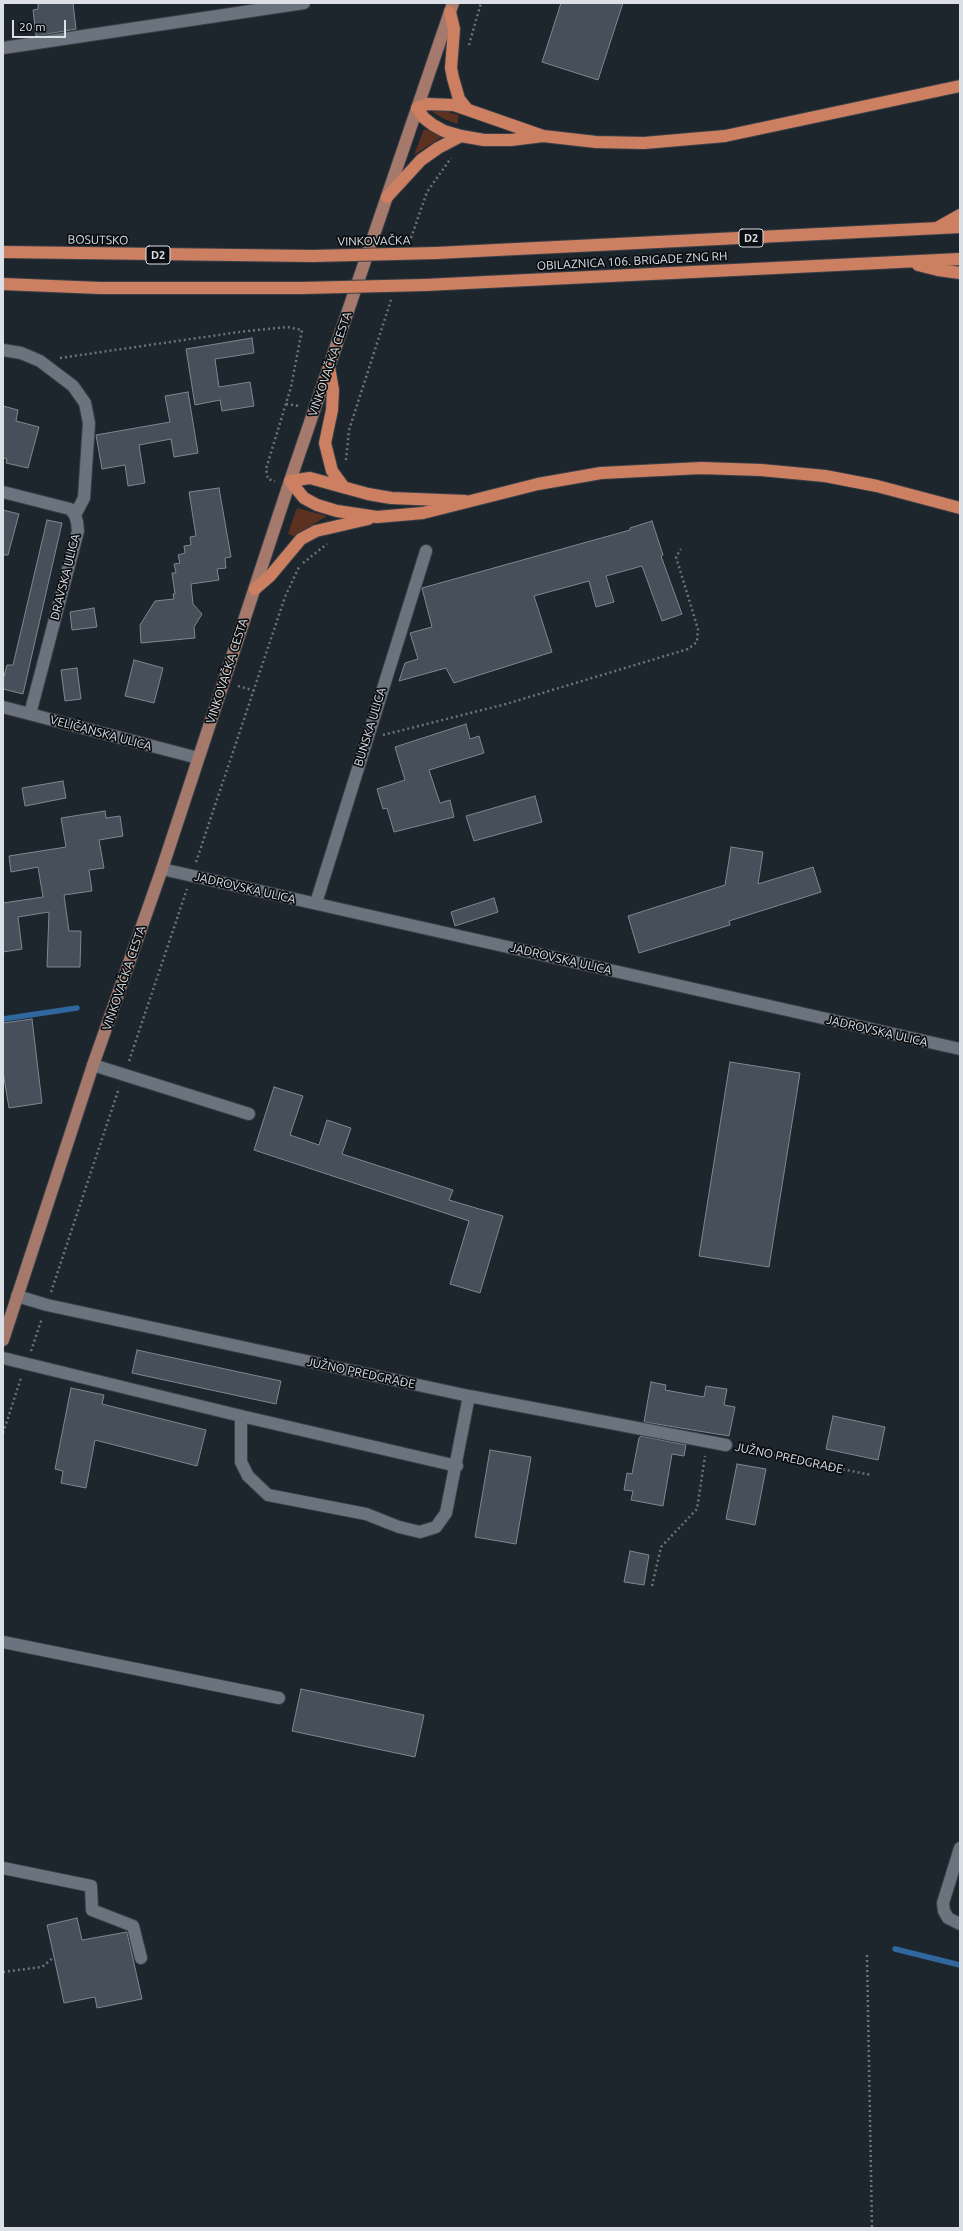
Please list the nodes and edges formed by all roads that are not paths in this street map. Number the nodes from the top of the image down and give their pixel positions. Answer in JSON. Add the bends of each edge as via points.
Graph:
{"nodes":[{"id":1,"x":304,"y":3,"type":"edge"},
{"id":2,"x":451,"y":7,"type":"edge"},
{"id":3,"x":3,"y":48,"type":"edge"},
{"id":4,"x":960,"y":86,"type":"edge"},
{"id":5,"x":417,"y":108,"type":"junction"},
{"id":6,"x":467,"y":109,"type":"junction"},
{"id":7,"x":461,"y":136,"type":"junction"},
{"id":8,"x":543,"y":136,"type":"junction"},
{"id":9,"x":387,"y":197,"type":"junction"},
{"id":10,"x":960,"y":215,"type":"edge"},
{"id":11,"x":960,"y":227,"type":"edge"},
{"id":12,"x":936,"y":228,"type":"junction"},
{"id":13,"x":3,"y":252,"type":"edge"},
{"id":14,"x":436,"y":253,"type":"joint"},
{"id":15,"x":312,"y":256,"type":"joint"},
{"id":16,"x":960,"y":259,"type":"edge"},
{"id":17,"x":907,"y":262,"type":"junction"},
{"id":18,"x":960,"y":273,"type":"edge"},
{"id":19,"x":3,"y":284,"type":"edge"},
{"id":20,"x":3,"y":350,"type":"edge"},
{"id":21,"x":329,"y":367,"type":"junction"},
{"id":22,"x":290,"y":481,"type":"junction"},
{"id":23,"x":344,"y":486,"type":"junction"},
{"id":24,"x":3,"y":492,"type":"edge"},
{"id":25,"x":466,"y":501,"type":"junction"},
{"id":26,"x":960,"y":508,"type":"edge"},
{"id":27,"x":75,"y":515,"type":"junction"},
{"id":28,"x":377,"y":518,"type":"junction"},
{"id":29,"x":426,"y":551,"type":"dead end"},
{"id":30,"x":255,"y":589,"type":"junction"},
{"id":31,"x":3,"y":707,"type":"edge"},
{"id":32,"x":30,"y":714,"type":"junction"},
{"id":33,"x":198,"y":758,"type":"junction"},
{"id":34,"x":162,"y":869,"type":"junction"},
{"id":35,"x":316,"y":903,"type":"junction"},
{"id":36,"x":960,"y":1049,"type":"edge"},
{"id":37,"x":93,"y":1065,"type":"junction"},
{"id":38,"x":249,"y":1114,"type":"dead end"},
{"id":39,"x":17,"y":1296,"type":"junction"},
{"id":40,"x":3,"y":1340,"type":"edge"},
{"id":41,"x":3,"y":1358,"type":"edge"},
{"id":42,"x":469,"y":1396,"type":"junction"},
{"id":43,"x":241,"y":1416,"type":"junction"},
{"id":44,"x":726,"y":1445,"type":"road end"},
{"id":45,"x":457,"y":1466,"type":"junction"},
{"id":46,"x":3,"y":1642,"type":"edge"},
{"id":47,"x":279,"y":1698,"type":"dead end"},
{"id":48,"x":960,"y":1848,"type":"edge"},
{"id":49,"x":3,"y":1868,"type":"edge"},
{"id":50,"x":960,"y":1924,"type":"edge"},
{"id":51,"x":140,"y":1958,"type":"dead end"}],
"edges":[{"from":1,"to":3,"type":"street"},
{"from":2,"to":5,"type":"main road","name":"VINKOVAČKA CESTA"},
{"from":2,"to":6,"type":"highway","via":[[454,29],[453,78],[459,99]]},
{"from":4,"to":8,"type":"highway","via":[[725,136],[644,143],[596,142]]},
{"from":5,"to":6,"type":"highway","via":[[427,104],[442,104]]},
{"from":5,"to":7,"type":"highway","via":[[433,125]]},
{"from":5,"to":9,"type":"main road","name":"VINKOVAČKA CESTA"},
{"from":6,"to":8,"type":"highway"},
{"from":7,"to":8,"type":"highway","via":[[484,140]]},
{"from":7,"to":9,"type":"highway","via":[[421,160]]},
{"from":9,"to":21,"type":"main road","name":"VINKOVAČKA CESTA"},
{"from":10,"to":12,"type":"highway"},
{"from":11,"to":12,"type":"highway","name":"OBILAZNICA 106. BRIGADE ZNG RH","number":"D2"},
{"from":12,"to":14,"type":"highway","name":"OBILAZNICA 106. BRIGADE ZNG RH","number":"D2"},
{"from":13,"to":15,"type":"highway","name":"BOSUTSKO","number":"D2"},
{"from":14,"to":15,"type":"highway","name":"VINKOVAČKA","number":"D2","bridge":true},
{"from":16,"to":17,"type":"highway","name":"OBILAZNICA 106. BRIGADE ZNG RH"},
{"from":17,"to":18,"type":"highway"},
{"from":17,"to":19,"type":"highway","name":"OBILAZNICA 106. BRIGADE ZNG RH","bridge":true,"via":[[425,285],[302,288],[100,288]]},
{"from":20,"to":27,"type":"street","via":[[21,353],[40,361],[73,386],[85,402],[89,423],[84,498]]},
{"from":21,"to":22,"type":"main road","name":"VINKOVAČKA CESTA"},
{"from":21,"to":23,"type":"highway","via":[[333,390],[332,410],[325,443],[332,471]]},
{"from":22,"to":23,"type":"highway","via":[[310,478]]},
{"from":22,"to":28,"type":"highway","via":[[304,498],[317,505],[337,512]]},
{"from":22,"to":30,"type":"main road","name":"VINKOVAČKA CESTA"},
{"from":23,"to":25,"type":"highway","via":[[391,498]]},
{"from":24,"to":27,"type":"street","via":[[70,509]]},
{"from":25,"to":26,"type":"highway","via":[[538,484],[601,473],[701,468],[825,476],[877,486]]},
{"from":25,"to":28,"type":"highway","via":[[423,513]]},
{"from":27,"to":32,"type":"street","name":"DRAVSKA ULICA","via":[[78,531]]},
{"from":28,"to":30,"type":"highway","via":[[316,531],[301,539],[270,576]]},
{"from":29,"to":35,"type":"street","name":"BUNSKA ULICA"},
{"from":30,"to":33,"type":"main road","name":"VINKOVAČKA CESTA"},
{"from":31,"to":32,"type":"street","name":"VELIČANSKA ULICA"},
{"from":32,"to":33,"type":"street","name":"VELIČANSKA ULICA"},
{"from":33,"to":34,"type":"main road","name":"VINKOVAČKA CESTA"},
{"from":34,"to":35,"type":"street","name":"JADROVSKA ULICA"},
{"from":34,"to":37,"type":"main road","name":"VINKOVAČKA CESTA"},
{"from":35,"to":36,"type":"street","name":"JADROVSKA ULICA"},
{"from":37,"to":38,"type":"street"},
{"from":37,"to":39,"type":"main road","name":"VINKOVAČKA CESTA"},
{"from":39,"to":40,"type":"main road","name":"VINKOVAČKA CESTA"},
{"from":39,"to":42,"type":"street","name":"JUŽNO PREDGRAĐE","via":[[47,1305]]},
{"from":41,"to":43,"type":"street"},
{"from":42,"to":44,"type":"street","name":"JUŽNO PREDGRAĐE"},
{"from":42,"to":45,"type":"street"},
{"from":43,"to":45,"type":"street"},
{"from":43,"to":45,"type":"street","via":[[241,1462],[248,1476],[268,1495],[366,1514],[420,1532],[436,1527],[446,1513]]},
{"from":46,"to":47,"type":"street"},
{"from":48,"to":50,"type":"street","via":[[943,1903],[948,1918]]},
{"from":49,"to":51,"type":"street","via":[[91,1886],[92,1910],[133,1926]]}]}
